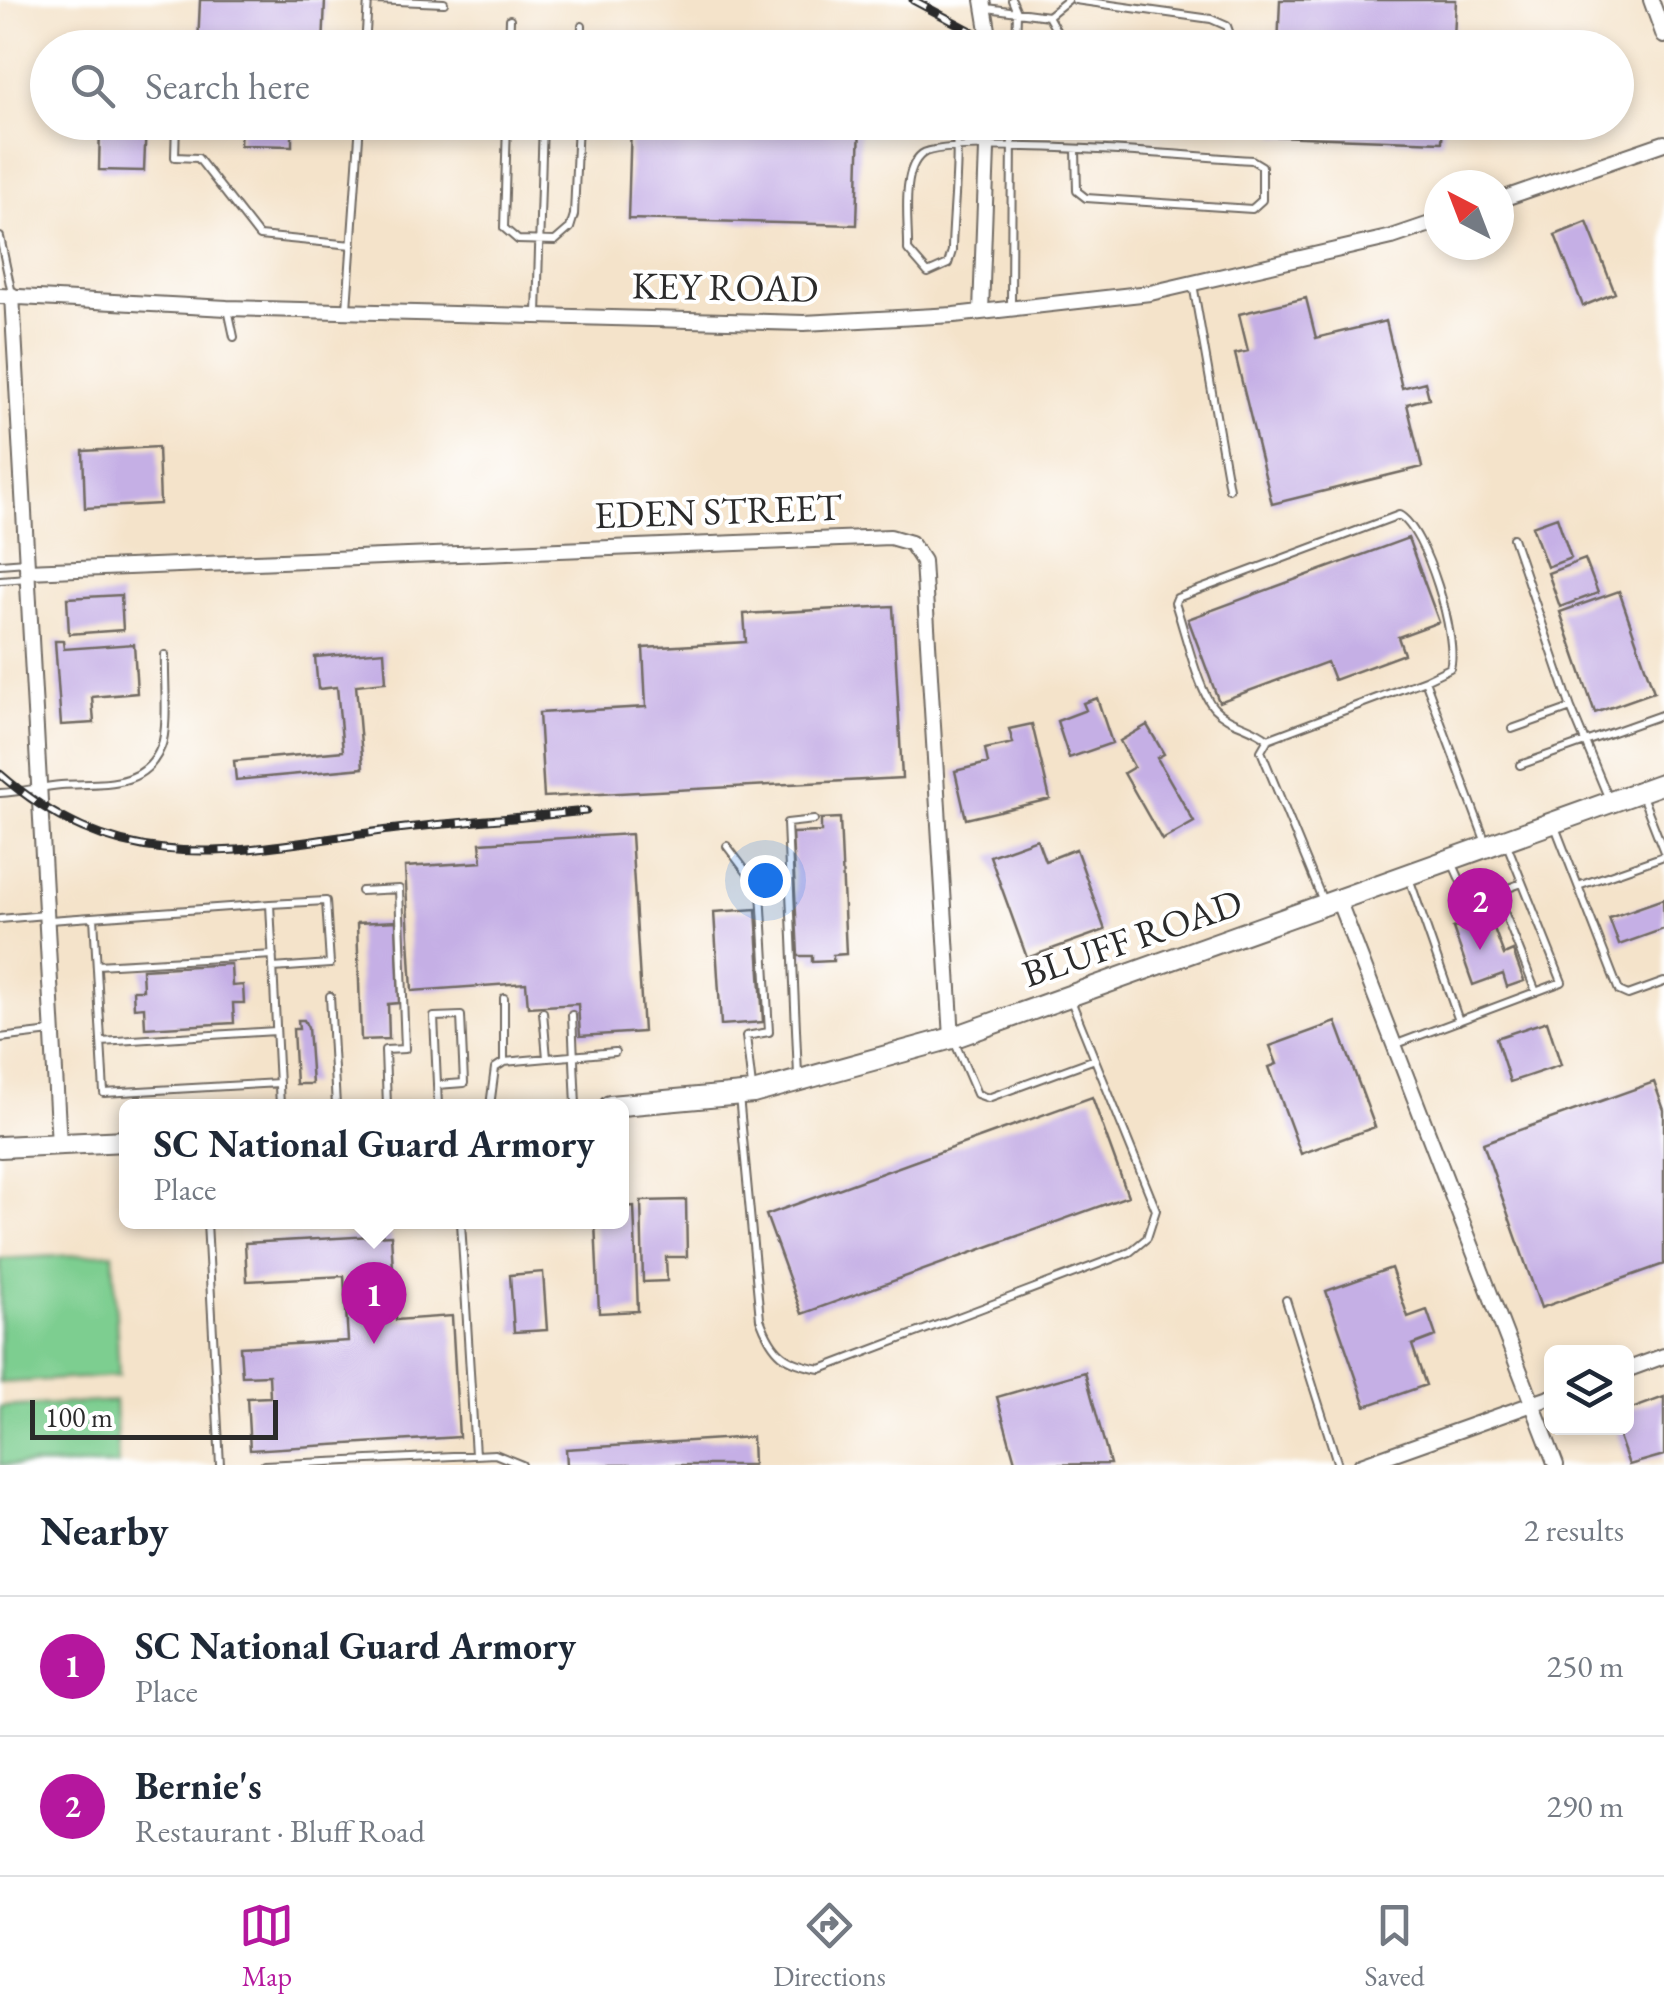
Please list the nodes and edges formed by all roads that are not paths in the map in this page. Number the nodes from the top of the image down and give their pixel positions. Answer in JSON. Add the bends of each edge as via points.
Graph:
{"nodes":[{"id":1,"x":371,"y":0,"type":"edge"},
{"id":2,"x":1012,"y":0,"type":"edge"},
{"id":3,"x":1071,"y":0,"type":"edge"},
{"id":4,"x":1652,"y":0,"type":"edge"},
{"id":5,"x":444,"y":3,"type":"dead end"},
{"id":6,"x":985,"y":4,"type":"edge"},
{"id":7,"x":1017,"y":12,"type":"junction"},
{"id":8,"x":1048,"y":16,"type":"junction"},
{"id":9,"x":510,"y":19,"type":"dead end"},
{"id":10,"x":582,"y":26,"type":"dead end"},
{"id":11,"x":367,"y":30,"type":"edge"},
{"id":12,"x":510,"y":30,"type":"edge"},
{"id":13,"x":582,"y":30,"type":"edge"},
{"id":14,"x":989,"y":30,"type":"edge"},
{"id":15,"x":1016,"y":30,"type":"edge"},
{"id":16,"x":1056,"y":30,"type":"edge"},
{"id":17,"x":1228,"y":30,"type":"edge"},
{"id":18,"x":1664,"y":36,"type":"edge"},
{"id":19,"x":176,"y":140,"type":"edge"},
{"id":20,"x":359,"y":140,"type":"edge"},
{"id":21,"x":506,"y":140,"type":"edge"},
{"id":22,"x":543,"y":140,"type":"edge"},
{"id":23,"x":577,"y":140,"type":"edge"},
{"id":24,"x":954,"y":140,"type":"edge"},
{"id":25,"x":987,"y":140,"type":"edge"},
{"id":26,"x":1011,"y":140,"type":"edge"},
{"id":27,"x":1664,"y":143,"type":"edge"},
{"id":28,"x":954,"y":148,"type":"junction"},
{"id":29,"x":986,"y":148,"type":"junction"},
{"id":30,"x":1011,"y":148,"type":"junction"},
{"id":31,"x":1076,"y":150,"type":"junction"},
{"id":32,"x":1514,"y":195,"type":"edge"},
{"id":33,"x":1424,"y":226,"type":"edge"},
{"id":34,"x":0,"y":237,"type":"edge"},
{"id":35,"x":540,"y":241,"type":"junction"},
{"id":36,"x":352,"y":245,"type":"junction"},
{"id":37,"x":1192,"y":283,"type":"junction"},
{"id":38,"x":6,"y":296,"type":"edge"},
{"id":39,"x":227,"y":308,"type":"junction"},
{"id":40,"x":1010,"y":308,"type":"junction"},
{"id":41,"x":347,"y":311,"type":"junction"},
{"id":42,"x":981,"y":311,"type":"junction"},
{"id":43,"x":537,"y":316,"type":"junction"},
{"id":44,"x":234,"y":337,"type":"dead end"},
{"id":45,"x":1229,"y":489,"type":"dead end"},
{"id":46,"x":1513,"y":538,"type":"dead end"},
{"id":47,"x":0,"y":564,"type":"edge"},
{"id":48,"x":27,"y":570,"type":"junction"},
{"id":49,"x":0,"y":580,"type":"edge"},
{"id":50,"x":165,"y":655,"type":"dead end"},
{"id":51,"x":1424,"y":680,"type":"junction"},
{"id":52,"x":1571,"y":708,"type":"junction"},
{"id":53,"x":1664,"y":714,"type":"edge"},
{"id":54,"x":1512,"y":730,"type":"dead end"},
{"id":55,"x":1268,"y":739,"type":"junction"},
{"id":56,"x":1584,"y":742,"type":"junction"},
{"id":57,"x":1520,"y":765,"type":"dead end"},
{"id":58,"x":1664,"y":783,"type":"edge"},
{"id":59,"x":40,"y":791,"type":"junction"},
{"id":60,"x":1641,"y":791,"type":"junction"},
{"id":61,"x":0,"y":793,"type":"edge"},
{"id":62,"x":1610,"y":802,"type":"junction"},
{"id":63,"x":814,"y":820,"type":"dead end"},
{"id":64,"x":1554,"y":823,"type":"junction"},
{"id":65,"x":1497,"y":844,"type":"junction"},
{"id":66,"x":727,"y":846,"type":"dead end"},
{"id":67,"x":1664,"y":854,"type":"edge"},
{"id":68,"x":1452,"y":861,"type":"junction"},
{"id":69,"x":1409,"y":876,"type":"junction"},
{"id":70,"x":1522,"y":884,"type":"junction"},
{"id":71,"x":1580,"y":885,"type":"junction"},
{"id":72,"x":362,"y":892,"type":"dead end"},
{"id":73,"x":1496,"y":894,"type":"junction"},
{"id":74,"x":270,"y":904,"type":"junction"},
{"id":75,"x":1332,"y":905,"type":"junction"},
{"id":76,"x":46,"y":917,"type":"junction"},
{"id":77,"x":94,"y":917,"type":"junction"},
{"id":78,"x":0,"y":920,"type":"edge"},
{"id":79,"x":273,"y":955,"type":"junction"},
{"id":80,"x":97,"y":965,"type":"junction"},
{"id":81,"x":273,"y":968,"type":"junction"},
{"id":82,"x":1664,"y":982,"type":"edge"},
{"id":83,"x":1536,"y":992,"type":"junction"},
{"id":84,"x":330,"y":996,"type":"dead end"},
{"id":85,"x":1070,"y":997,"type":"junction"},
{"id":86,"x":504,"y":998,"type":"dead end"},
{"id":87,"x":543,"y":1012,"type":"dead end"},
{"id":88,"x":572,"y":1015,"type":"dead end"},
{"id":89,"x":1458,"y":1021,"type":"junction"},
{"id":90,"x":276,"y":1031,"type":"junction"},
{"id":91,"x":52,"y":1032,"type":"junction"},
{"id":92,"x":0,"y":1038,"type":"edge"},
{"id":93,"x":952,"y":1038,"type":"junction"},
{"id":94,"x":102,"y":1042,"type":"junction"},
{"id":95,"x":1394,"y":1045,"type":"junction"},
{"id":96,"x":615,"y":1052,"type":"dead end"},
{"id":97,"x":574,"y":1056,"type":"junction"},
{"id":98,"x":546,"y":1058,"type":"junction"},
{"id":99,"x":1095,"y":1059,"type":"junction"},
{"id":100,"x":504,"y":1062,"type":"junction"},
{"id":101,"x":798,"y":1082,"type":"junction"},
{"id":102,"x":278,"y":1083,"type":"junction"},
{"id":103,"x":437,"y":1085,"type":"junction"},
{"id":104,"x":746,"y":1094,"type":"junction"},
{"id":105,"x":279,"y":1099,"type":"edge"},
{"id":106,"x":336,"y":1099,"type":"edge"},
{"id":107,"x":387,"y":1099,"type":"edge"},
{"id":108,"x":438,"y":1099,"type":"edge"},
{"id":109,"x":491,"y":1099,"type":"edge"},
{"id":110,"x":576,"y":1099,"type":"edge"},
{"id":111,"x":629,"y":1104,"type":"edge"},
{"id":112,"x":119,"y":1141,"type":"edge"},
{"id":113,"x":58,"y":1144,"type":"junction"},
{"id":114,"x":0,"y":1147,"type":"edge"},
{"id":115,"x":207,"y":1229,"type":"edge"},
{"id":116,"x":461,"y":1229,"type":"edge"},
{"id":117,"x":1286,"y":1300,"type":"dead end"},
{"id":118,"x":1664,"y":1356,"type":"edge"},
{"id":119,"x":1634,"y":1367,"type":"edge"},
{"id":120,"x":1544,"y":1399,"type":"edge"},
{"id":121,"x":1534,"y":1403,"type":"junction"},
{"id":122,"x":475,"y":1455,"type":"junction"},
{"id":123,"x":220,"y":1465,"type":"edge"},
{"id":124,"x":264,"y":1465,"type":"edge"},
{"id":125,"x":522,"y":1465,"type":"edge"},
{"id":126,"x":1338,"y":1465,"type":"edge"},
{"id":127,"x":1361,"y":1465,"type":"edge"},
{"id":128,"x":1556,"y":1465,"type":"edge"}],
"edges":[{"from":1,"to":5,"type":"lane"},
{"from":1,"to":11,"type":"lane"},
{"from":2,"to":7,"type":"lane"},
{"from":3,"to":8,"type":"lane"},
{"from":3,"to":17,"type":"lane","via":[[1211,20]]},
{"from":4,"to":18,"type":"street"},
{"from":6,"to":7,"type":"lane"},
{"from":6,"to":14,"type":"street"},
{"from":7,"to":8,"type":"lane"},
{"from":7,"to":15,"type":"lane"},
{"from":8,"to":16,"type":"lane"},
{"from":9,"to":12,"type":"lane"},
{"from":10,"to":13,"type":"lane"},
{"from":19,"to":36,"type":"lane","via":[[176,157],[198,158],[260,236]]},
{"from":20,"to":36,"type":"lane"},
{"from":21,"to":35,"type":"lane","via":[[504,228],[518,240]]},
{"from":22,"to":35,"type":"lane"},
{"from":23,"to":35,"type":"lane","via":[[574,215],[562,238]]},
{"from":24,"to":28,"type":"lane"},
{"from":25,"to":29,"type":"street"},
{"from":26,"to":30,"type":"lane"},
{"from":27,"to":32,"type":"street"},
{"from":28,"to":28,"type":"lane","via":[[924,152],[910,178],[908,250],[928,273],[948,264],[952,251]]},
{"from":28,"to":29,"type":"lane"},
{"from":29,"to":30,"type":"lane"},
{"from":29,"to":42,"type":"street"},
{"from":30,"to":31,"type":"lane"},
{"from":30,"to":40,"type":"lane"},
{"from":31,"to":31,"type":"lane","via":[[1252,160],[1262,166],[1262,200],[1252,209],[1086,198],[1077,191]]},
{"from":33,"to":37,"type":"street","name":"KEY ROAD"},
{"from":34,"to":38,"type":"lane"},
{"from":35,"to":43,"type":"lane"},
{"from":36,"to":41,"type":"lane"},
{"from":37,"to":40,"type":"street","name":"KEY ROAD"},
{"from":37,"to":45,"type":"lane"},
{"from":38,"to":39,"type":"street","name":"KEY ROAD"},
{"from":38,"to":48,"type":"street"},
{"from":39,"to":41,"type":"street","name":"KEY ROAD"},
{"from":39,"to":44,"type":"lane"},
{"from":40,"to":42,"type":"street","name":"KEY ROAD"},
{"from":41,"to":43,"type":"street","name":"KEY ROAD"},
{"from":42,"to":43,"type":"street","name":"KEY ROAD","via":[[804,323]]},
{"from":46,"to":52,"type":"lane"},
{"from":47,"to":48,"type":"lane"},
{"from":48,"to":49,"type":"lane"},
{"from":48,"to":59,"type":"street"},
{"from":48,"to":93,"type":"street","name":"EDEN STREET","via":[[890,536],[911,544],[923,561]]},
{"from":50,"to":59,"type":"lane","via":[[162,746],[143,774],[104,786]]},
{"from":51,"to":55,"type":"lane"},
{"from":51,"to":55,"type":"lane","via":[[1450,668],[1452,638],[1417,532],[1399,515],[1178,598],[1211,706]]},
{"from":51,"to":65,"type":"lane"},
{"from":52,"to":54,"type":"lane"},
{"from":52,"to":56,"type":"lane"},
{"from":53,"to":56,"type":"lane"},
{"from":55,"to":75,"type":"lane","via":[[1261,751]]},
{"from":56,"to":57,"type":"lane"},
{"from":56,"to":62,"type":"lane"},
{"from":58,"to":60,"type":"main road","name":"BLUFF ROAD"},
{"from":59,"to":61,"type":"lane"},
{"from":59,"to":76,"type":"street"},
{"from":60,"to":62,"type":"main road","name":"BLUFF ROAD"},
{"from":60,"to":67,"type":"lane"},
{"from":62,"to":64,"type":"main road","name":"BLUFF ROAD"},
{"from":63,"to":101,"type":"lane","via":[[787,823]]},
{"from":64,"to":65,"type":"main road","name":"BLUFF ROAD"},
{"from":64,"to":71,"type":"lane"},
{"from":65,"to":68,"type":"main road","name":"BLUFF ROAD"},
{"from":65,"to":70,"type":"lane"},
{"from":66,"to":104,"type":"lane","via":[[761,891],[769,1032],[746,1036]]},
{"from":67,"to":71,"type":"lane"},
{"from":68,"to":69,"type":"main road","name":"BLUFF ROAD"},
{"from":68,"to":73,"type":"lane","via":[[1470,902]]},
{"from":69,"to":75,"type":"main road","name":"BLUFF ROAD"},
{"from":69,"to":89,"type":"lane"},
{"from":70,"to":73,"type":"lane"},
{"from":70,"to":83,"type":"lane","via":[[1562,982]]},
{"from":71,"to":82,"type":"lane","via":[[1618,991],[1628,995]]},
{"from":72,"to":107,"type":"lane","via":[[398,889],[404,1049],[386,1050]]},
{"from":73,"to":83,"type":"lane"},
{"from":74,"to":77,"type":"lane"},
{"from":74,"to":79,"type":"lane"},
{"from":74,"to":81,"type":"lane","via":[[326,900],[330,964]]},
{"from":75,"to":85,"type":"main road","name":"BLUFF ROAD"},
{"from":75,"to":95,"type":"street"},
{"from":76,"to":77,"type":"lane"},
{"from":76,"to":78,"type":"lane"},
{"from":76,"to":91,"type":"street"},
{"from":77,"to":80,"type":"lane"},
{"from":79,"to":80,"type":"lane"},
{"from":79,"to":81,"type":"lane"},
{"from":80,"to":94,"type":"lane"},
{"from":81,"to":90,"type":"lane"},
{"from":83,"to":89,"type":"lane"},
{"from":84,"to":106,"type":"lane"},
{"from":85,"to":93,"type":"main road","name":"BLUFF ROAD"},
{"from":85,"to":99,"type":"lane"},
{"from":86,"to":100,"type":"lane"},
{"from":87,"to":98,"type":"lane"},
{"from":88,"to":97,"type":"lane"},
{"from":89,"to":95,"type":"lane"},
{"from":90,"to":94,"type":"lane"},
{"from":90,"to":102,"type":"lane"},
{"from":91,"to":92,"type":"lane"},
{"from":91,"to":113,"type":"street"},
{"from":93,"to":99,"type":"lane","via":[[977,1094],[988,1098]]},
{"from":93,"to":101,"type":"main road","name":"BLUFF ROAD"},
{"from":94,"to":102,"type":"lane","via":[[104,1092]]},
{"from":95,"to":121,"type":"street"},
{"from":96,"to":97,"type":"lane"},
{"from":97,"to":98,"type":"lane"},
{"from":97,"to":110,"type":"lane"},
{"from":98,"to":100,"type":"lane"},
{"from":99,"to":104,"type":"lane","via":[[1156,1210],[1147,1238],[1130,1252],[821,1369],[792,1364],[771,1350],[760,1319]]},
{"from":100,"to":109,"type":"lane","via":[[495,1068]]},
{"from":101,"to":104,"type":"main road","name":"BLUFF ROAD"},
{"from":102,"to":105,"type":"lane"},
{"from":103,"to":103,"type":"lane","via":[[434,1017],[461,1016],[464,1083]]},
{"from":103,"to":108,"type":"lane"},
{"from":104,"to":111,"type":"main road","name":"BLUFF ROAD"},
{"from":112,"to":113,"type":"main road"},
{"from":113,"to":114,"type":"main road"},
{"from":115,"to":123,"type":"lane"},
{"from":116,"to":122,"type":"lane"},
{"from":117,"to":126,"type":"lane"},
{"from":118,"to":119,"type":"street"},
{"from":120,"to":121,"type":"street"},
{"from":121,"to":127,"type":"street"},
{"from":121,"to":128,"type":"street"},
{"from":122,"to":124,"type":"lane"},
{"from":122,"to":125,"type":"lane","via":[[496,1454]]}]}
